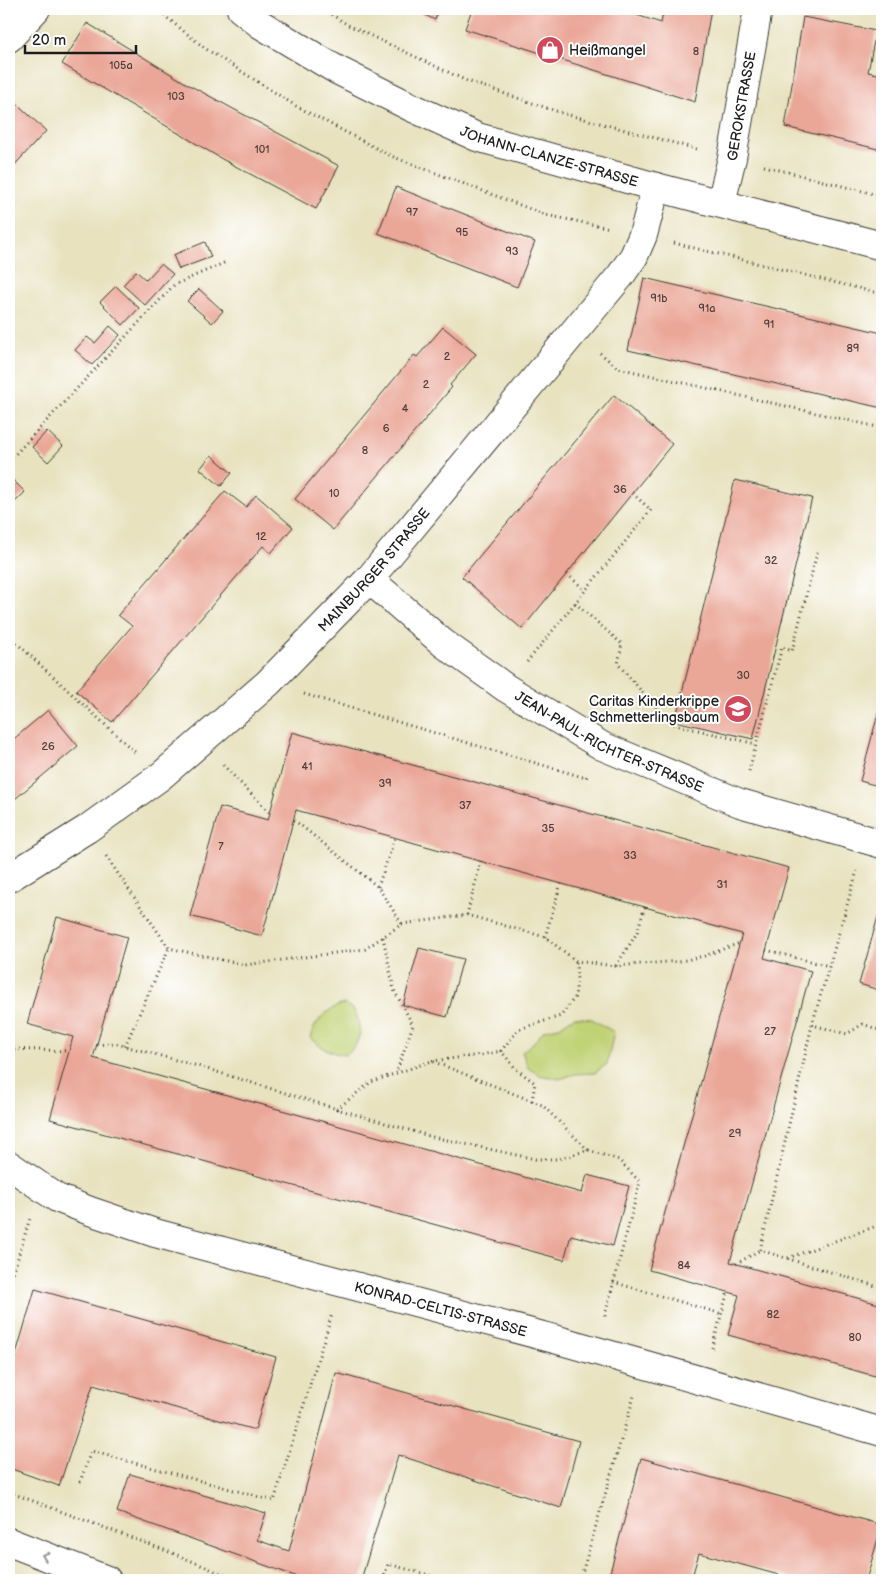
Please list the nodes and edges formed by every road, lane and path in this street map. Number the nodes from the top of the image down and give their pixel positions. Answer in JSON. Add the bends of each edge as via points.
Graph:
{"nodes":[{"id":1,"x":36,"y":9,"type":"edge"},
{"id":2,"x":241,"y":9,"type":"edge"},
{"id":3,"x":323,"y":9,"type":"edge"},
{"id":4,"x":758,"y":9,"type":"edge"},
{"id":5,"x":9,"y":38,"type":"edge"},
{"id":6,"x":732,"y":158,"type":"junction"},
{"id":7,"x":656,"y":187,"type":"junction"},
{"id":8,"x":882,"y":196,"type":"edge"},
{"id":9,"x":721,"y":203,"type":"junction"},
{"id":10,"x":882,"y":246,"type":"edge"},
{"id":11,"x":226,"y":262,"type":"dead end"},
{"id":12,"x":575,"y":331,"type":"junction"},
{"id":13,"x":882,"y":428,"type":"edge"},
{"id":14,"x":9,"y":461,"type":"edge"},
{"id":15,"x":632,"y":494,"type":"dead end"},
{"id":16,"x":818,"y":549,"type":"dead end"},
{"id":17,"x":567,"y":574,"type":"dead end"},
{"id":18,"x":370,"y":579,"type":"junction"},
{"id":19,"x":586,"y":590,"type":"junction"},
{"id":20,"x":575,"y":603,"type":"junction"},
{"id":21,"x":9,"y":636,"type":"edge"},
{"id":22,"x":268,"y":683,"type":"junction"},
{"id":23,"x":506,"y":688,"type":"junction"},
{"id":24,"x":200,"y":742,"type":"junction"},
{"id":25,"x":756,"y":744,"type":"junction"},
{"id":26,"x":602,"y":746,"type":"junction"},
{"id":27,"x":161,"y":776,"type":"junction"},
{"id":28,"x":740,"y":803,"type":"junction"},
{"id":29,"x":270,"y":813,"type":"dead end"},
{"id":30,"x":294,"y":820,"type":"dead end"},
{"id":31,"x":87,"y":829,"type":"junction"},
{"id":32,"x":395,"y":838,"type":"dead end"},
{"id":33,"x":874,"y":842,"type":"edge"},
{"id":34,"x":481,"y":861,"type":"dead end"},
{"id":35,"x":9,"y":878,"type":"edge"},
{"id":36,"x":561,"y":883,"type":"dead end"},
{"id":37,"x":378,"y":887,"type":"junction"},
{"id":38,"x":646,"y":906,"type":"dead end"},
{"id":39,"x":467,"y":916,"type":"junction"},
{"id":40,"x":402,"y":924,"type":"junction"},
{"id":41,"x":383,"y":937,"type":"junction"},
{"id":42,"x":545,"y":937,"type":"junction"},
{"id":43,"x":740,"y":943,"type":"dead end"},
{"id":44,"x":169,"y":948,"type":"junction"},
{"id":45,"x":766,"y":950,"type":"dead end"},
{"id":46,"x":576,"y":961,"type":"junction"},
{"id":47,"x":615,"y":966,"type":"junction"},
{"id":48,"x":829,"y":966,"type":"junction"},
{"id":49,"x":812,"y":1025,"type":"junction"},
{"id":50,"x":882,"y":1031,"type":"edge"},
{"id":51,"x":97,"y":1045,"type":"dead end"},
{"id":52,"x":125,"y":1046,"type":"junction"},
{"id":53,"x":9,"y":1049,"type":"edge"},
{"id":54,"x":69,"y":1051,"type":"dead end"},
{"id":55,"x":501,"y":1051,"type":"junction"},
{"id":56,"x":432,"y":1061,"type":"junction"},
{"id":57,"x":396,"y":1073,"type":"junction"},
{"id":58,"x":532,"y":1102,"type":"junction"},
{"id":59,"x":337,"y":1109,"type":"junction"},
{"id":60,"x":588,"y":1150,"type":"junction"},
{"id":61,"x":9,"y":1164,"type":"edge"},
{"id":62,"x":40,"y":1187,"type":"junction"},
{"id":63,"x":882,"y":1224,"type":"edge"},
{"id":64,"x":760,"y":1250,"type":"junction"},
{"id":65,"x":787,"y":1258,"type":"junction"},
{"id":66,"x":736,"y":1264,"type":"dead end"},
{"id":67,"x":341,"y":1282,"type":"junction"},
{"id":68,"x":613,"y":1282,"type":"junction"},
{"id":69,"x":9,"y":1287,"type":"edge"},
{"id":70,"x":882,"y":1288,"type":"edge"},
{"id":71,"x":728,"y":1291,"type":"dead end"},
{"id":72,"x":722,"y":1314,"type":"junction"},
{"id":73,"x":595,"y":1350,"type":"junction"},
{"id":74,"x":643,"y":1364,"type":"junction"},
{"id":75,"x":703,"y":1381,"type":"junction"},
{"id":76,"x":882,"y":1432,"type":"edge"},
{"id":77,"x":80,"y":1482,"type":"dead end"},
{"id":78,"x":9,"y":1492,"type":"edge"},
{"id":79,"x":9,"y":1542,"type":"edge"},
{"id":80,"x":107,"y":1580,"type":"edge"},
{"id":81,"x":236,"y":1580,"type":"edge"},
{"id":82,"x":383,"y":1580,"type":"edge"},
{"id":83,"x":447,"y":1580,"type":"edge"},
{"id":84,"x":580,"y":1580,"type":"edge"}],
"edges":[{"from":1,"to":5,"type":"main road"},
{"from":2,"to":7,"type":"main road","name":"JOHANN-CLANZE-STRASSE","via":[[337,70],[477,137]]},
{"from":3,"to":6,"type":"path","via":[[348,25],[467,81],[562,113]]},
{"from":4,"to":6,"type":"main road","name":"GEROKSTRASSE"},
{"from":6,"to":8,"type":"path"},
{"from":6,"to":9,"type":"main road","name":"GEROKSTRASSE"},
{"from":7,"to":9,"type":"main road","name":"JOHANN-CLANZE-STRASSE"},
{"from":7,"to":12,"type":"main road","name":"MAINBURGER STRASSE","via":[[634,256]]},
{"from":9,"to":10,"type":"main road","name":"JOHANN-CLANZE-STRASSE"},
{"from":11,"to":14,"type":"path","via":[[174,285]]},
{"from":12,"to":13,"type":"path","via":[[618,368]]},
{"from":12,"to":18,"type":"main road","name":"MAINBURGER STRASSE"},
{"from":15,"to":19,"type":"path","via":[[651,510]]},
{"from":16,"to":25,"type":"path","via":[[792,651],[782,647]]},
{"from":17,"to":19,"type":"path"},
{"from":18,"to":22,"type":"main road","name":"MAINBURGER STRASSE"},
{"from":18,"to":23,"type":"main road","name":"JEAN-PAUL-RICHTER-STRASSE","via":[[442,643]]},
{"from":19,"to":20,"type":"path"},
{"from":20,"to":23,"type":"path"},
{"from":20,"to":25,"type":"path","via":[[622,644],[618,664],[673,724]]},
{"from":21,"to":27,"type":"path"},
{"from":22,"to":24,"type":"main road","name":"MAINBURGER STRASSE"},
{"from":22,"to":26,"type":"path","via":[[586,778]]},
{"from":23,"to":26,"type":"main road","name":"JEAN-PAUL-RICHTER-STRASSE"},
{"from":24,"to":27,"type":"main road","name":"MAINBURGER STRASSE"},
{"from":24,"to":29,"type":"path"},
{"from":25,"to":28,"type":"path"},
{"from":26,"to":28,"type":"main road","name":"JEAN-PAUL-RICHTER-STRASSE"},
{"from":27,"to":31,"type":"main road","name":"MAINBURGER STRASSE"},
{"from":28,"to":33,"type":"main road","name":"JEAN-PAUL-RICHTER-STRASSE"},
{"from":30,"to":37,"type":"path"},
{"from":31,"to":35,"type":"main road","name":"MAINBURGER STRASSE"},
{"from":31,"to":44,"type":"path"},
{"from":32,"to":37,"type":"path"},
{"from":33,"to":48,"type":"path"},
{"from":34,"to":39,"type":"path"},
{"from":36,"to":42,"type":"path"},
{"from":37,"to":40,"type":"path"},
{"from":38,"to":47,"type":"path","via":[[637,934]]},
{"from":39,"to":40,"type":"path"},
{"from":39,"to":42,"type":"path"},
{"from":40,"to":41,"type":"path"},
{"from":41,"to":44,"type":"path","via":[[364,949],[244,965]]},
{"from":41,"to":57,"type":"path","via":[[394,990],[413,1025]]},
{"from":42,"to":46,"type":"path"},
{"from":43,"to":47,"type":"path","via":[[681,961]]},
{"from":44,"to":52,"type":"path"},
{"from":45,"to":48,"type":"path"},
{"from":46,"to":47,"type":"path"},
{"from":46,"to":55,"type":"path","via":[[574,998],[561,1016],[519,1029]]},
{"from":48,"to":49,"type":"path"},
{"from":49,"to":50,"type":"path","via":[[847,1034],[863,1024]]},
{"from":49,"to":64,"type":"path"},
{"from":51,"to":52,"type":"path","via":[[114,1043]]},
{"from":52,"to":59,"type":"path"},
{"from":53,"to":54,"type":"path"},
{"from":55,"to":56,"type":"path"},
{"from":55,"to":58,"type":"path","via":[[516,1069],[535,1083]]},
{"from":56,"to":57,"type":"path"},
{"from":56,"to":58,"type":"path"},
{"from":57,"to":59,"type":"path","via":[[371,1082]]},
{"from":58,"to":60,"type":"path","via":[[542,1105]]},
{"from":59,"to":60,"type":"path","via":[[433,1137],[535,1159],[558,1159]]},
{"from":60,"to":68,"type":"path","via":[[619,1160],[640,1182]]},
{"from":61,"to":62,"type":"main road","name":"KONRAD-CELTIS-STRASSE"},
{"from":62,"to":67,"type":"main road","name":"KONRAD-CELTIS-STRASSE","via":[[57,1198],[90,1211],[155,1232]]},
{"from":62,"to":69,"type":"path"},
{"from":63,"to":65,"type":"path"},
{"from":64,"to":65,"type":"path"},
{"from":64,"to":66,"type":"path"},
{"from":65,"to":70,"type":"path"},
{"from":67,"to":73,"type":"main road","name":"KONRAD-CELTIS-STRASSE"},
{"from":67,"to":77,"type":"path","via":[[274,1500],[91,1451]]},
{"from":68,"to":72,"type":"path"},
{"from":68,"to":73,"type":"path"},
{"from":71,"to":72,"type":"path"},
{"from":72,"to":75,"type":"path"},
{"from":73,"to":74,"type":"main road","name":"KONRAD-CELTIS-STRASSE"},
{"from":74,"to":75,"type":"main road","name":"KONRAD-CELTIS-STRASSE"},
{"from":74,"to":84,"type":"path"},
{"from":75,"to":76,"type":"main road","name":"KONRAD-CELTIS-STRASSE"},
{"from":78,"to":81,"type":"path"},
{"from":80,"to":79,"type":"main road","one_way":true},
{"from":82,"to":83,"type":"path","via":[[388,1564]]}]}
